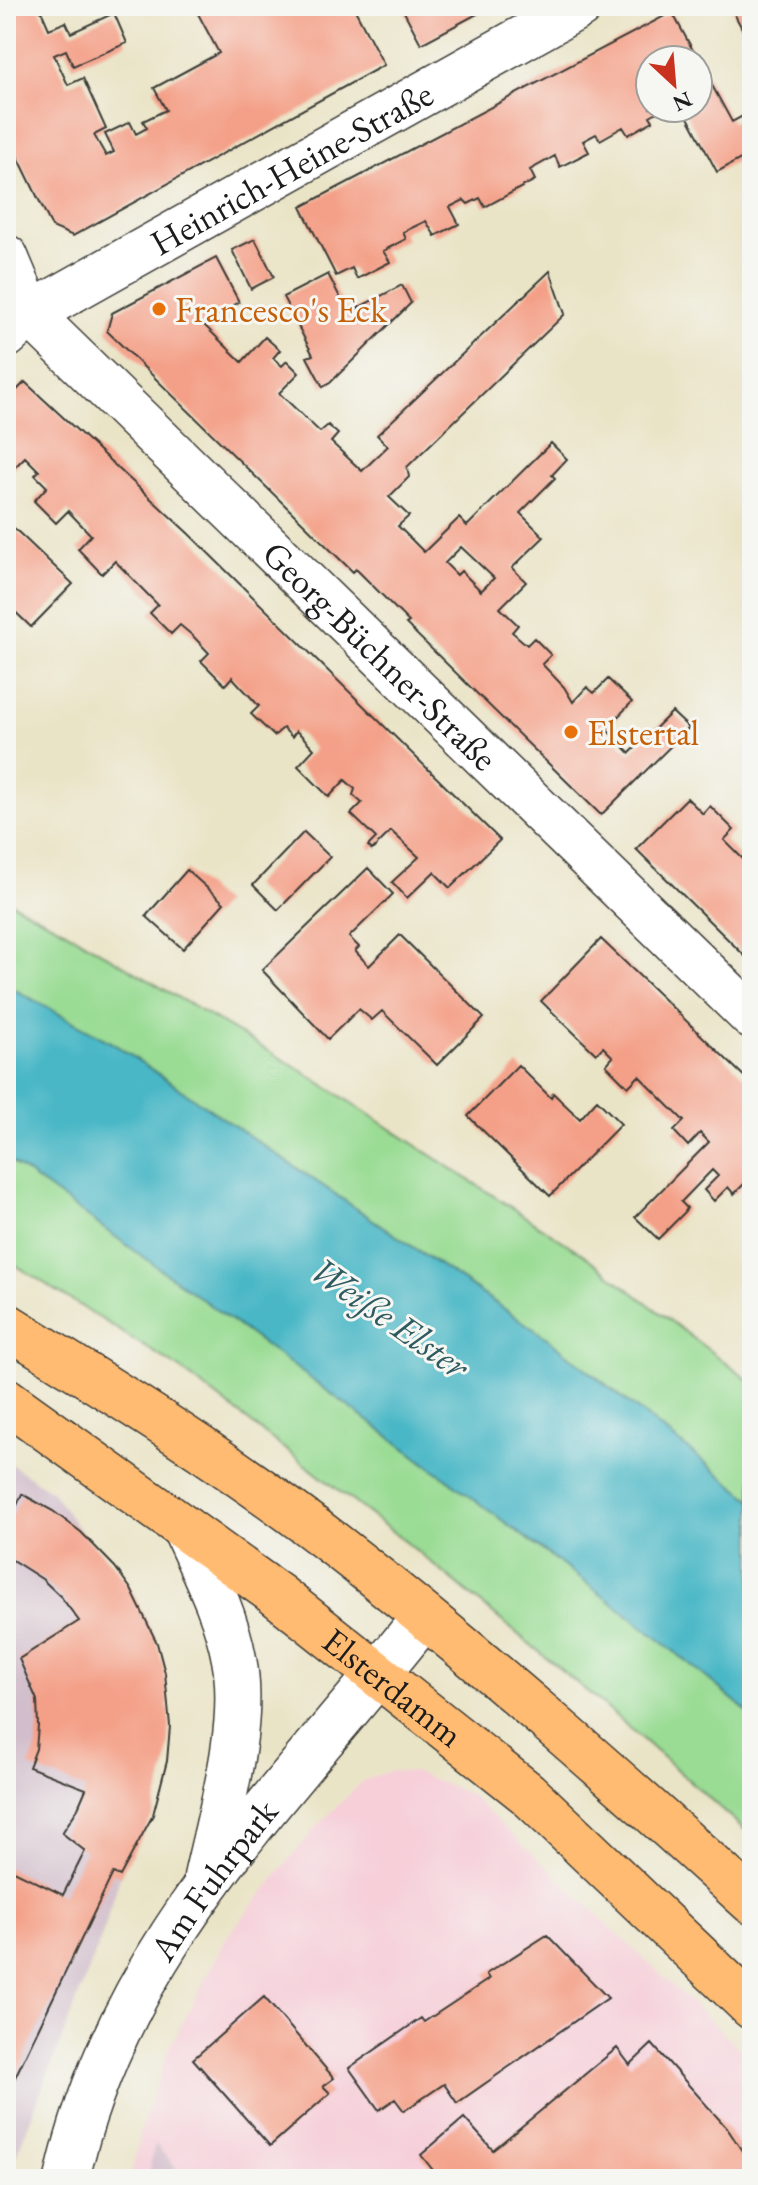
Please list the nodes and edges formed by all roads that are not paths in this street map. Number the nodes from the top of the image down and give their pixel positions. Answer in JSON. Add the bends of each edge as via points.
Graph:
{"nodes":[{"id":1,"x":580,"y":6,"type":"edge"},
{"id":2,"x":6,"y":257,"type":"edge"},
{"id":3,"x":14,"y":316,"type":"edge"},
{"id":4,"x":752,"y":1017,"type":"edge"},
{"id":5,"x":6,"y":1325,"type":"edge"},
{"id":6,"x":6,"y":1400,"type":"edge"},
{"id":7,"x":184,"y":1528,"type":"junction"},
{"id":8,"x":424,"y":1617,"type":"junction"},
{"id":9,"x":380,"y":1674,"type":"junction"},
{"id":10,"x":204,"y":1885,"type":"junction"},
{"id":11,"x":752,"y":1902,"type":"edge"},
{"id":12,"x":752,"y":2007,"type":"edge"},
{"id":13,"x":67,"y":2179,"type":"edge"}],
"edges":[{"from":1,"to":3,"type":"street","name":"Heinrich-Heine-Straße"},
{"from":2,"to":3,"type":"street"},
{"from":3,"to":4,"type":"street","name":"Georg-Büchner-Straße"},
{"from":5,"to":8,"type":"main road","name":"Elsterdamm","via":[[211,1457]]},
{"from":6,"to":7,"type":"main road","name":"Elsterdamm"},
{"from":7,"to":9,"type":"main road","name":"Elsterdamm"},
{"from":7,"to":10,"type":"street","via":[[211,1588],[235,1664],[231,1763]]},
{"from":8,"to":9,"type":"street","name":"Am Fuhrpark"},
{"from":8,"to":11,"type":"main road","name":"Elsterdamm"},
{"from":9,"to":10,"type":"street","name":"Am Fuhrpark"},
{"from":9,"to":12,"type":"main road","name":"Elsterdamm","via":[[527,1793]]},
{"from":10,"to":13,"type":"street","name":"Am Fuhrpark","via":[[122,2019],[91,2092]]}]}
